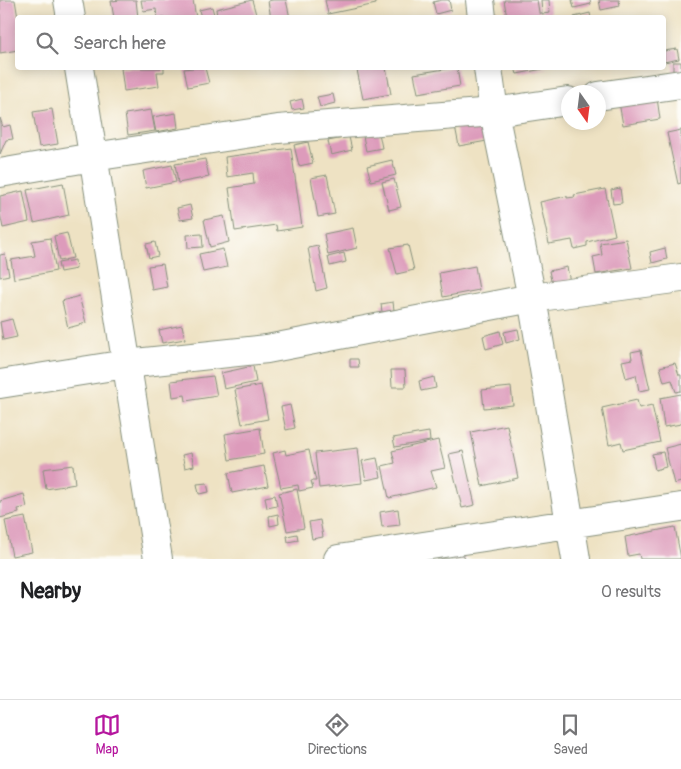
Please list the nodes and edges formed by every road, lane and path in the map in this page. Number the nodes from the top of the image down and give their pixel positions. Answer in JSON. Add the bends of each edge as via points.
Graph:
{"nodes":[{"id":1,"x":68,"y":0,"type":"edge"},
{"id":2,"x":480,"y":0,"type":"edge"},
{"id":3,"x":70,"y":15,"type":"edge"},
{"id":4,"x":482,"y":15,"type":"edge"},
{"id":5,"x":79,"y":70,"type":"edge"},
{"id":6,"x":488,"y":70,"type":"edge"},
{"id":7,"x":681,"y":84,"type":"edge"},
{"id":8,"x":606,"y":95,"type":"edge"},
{"id":9,"x":561,"y":102,"type":"edge"},
{"id":10,"x":494,"y":112,"type":"junction"},
{"id":11,"x":93,"y":157,"type":"junction"},
{"id":12,"x":0,"y":173,"type":"edge"},
{"id":13,"x":681,"y":278,"type":"edge"},
{"id":14,"x":532,"y":298,"type":"junction"},
{"id":15,"x":126,"y":364,"type":"junction"},
{"id":16,"x":0,"y":384,"type":"edge"},
{"id":17,"x":681,"y":507,"type":"edge"},
{"id":18,"x":570,"y":524,"type":"junction"},
{"id":19,"x":158,"y":559,"type":"edge"},
{"id":20,"x":338,"y":559,"type":"edge"},
{"id":21,"x":576,"y":559,"type":"edge"}],
"edges":[{"from":1,"to":3,"type":"street"},
{"from":2,"to":4,"type":"street"},
{"from":5,"to":11,"type":"street"},
{"from":6,"to":10,"type":"street"},
{"from":7,"to":8,"type":"street"},
{"from":9,"to":10,"type":"street"},
{"from":10,"to":11,"type":"street","via":[[278,129]]},
{"from":10,"to":14,"type":"street"},
{"from":11,"to":12,"type":"street"},
{"from":11,"to":15,"type":"street"},
{"from":13,"to":14,"type":"street"},
{"from":14,"to":15,"type":"street","via":[[267,348]]},
{"from":14,"to":18,"type":"street"},
{"from":15,"to":16,"type":"street"},
{"from":15,"to":19,"type":"street"},
{"from":17,"to":18,"type":"street"},
{"from":18,"to":20,"type":"street"},
{"from":18,"to":21,"type":"street"}]}
